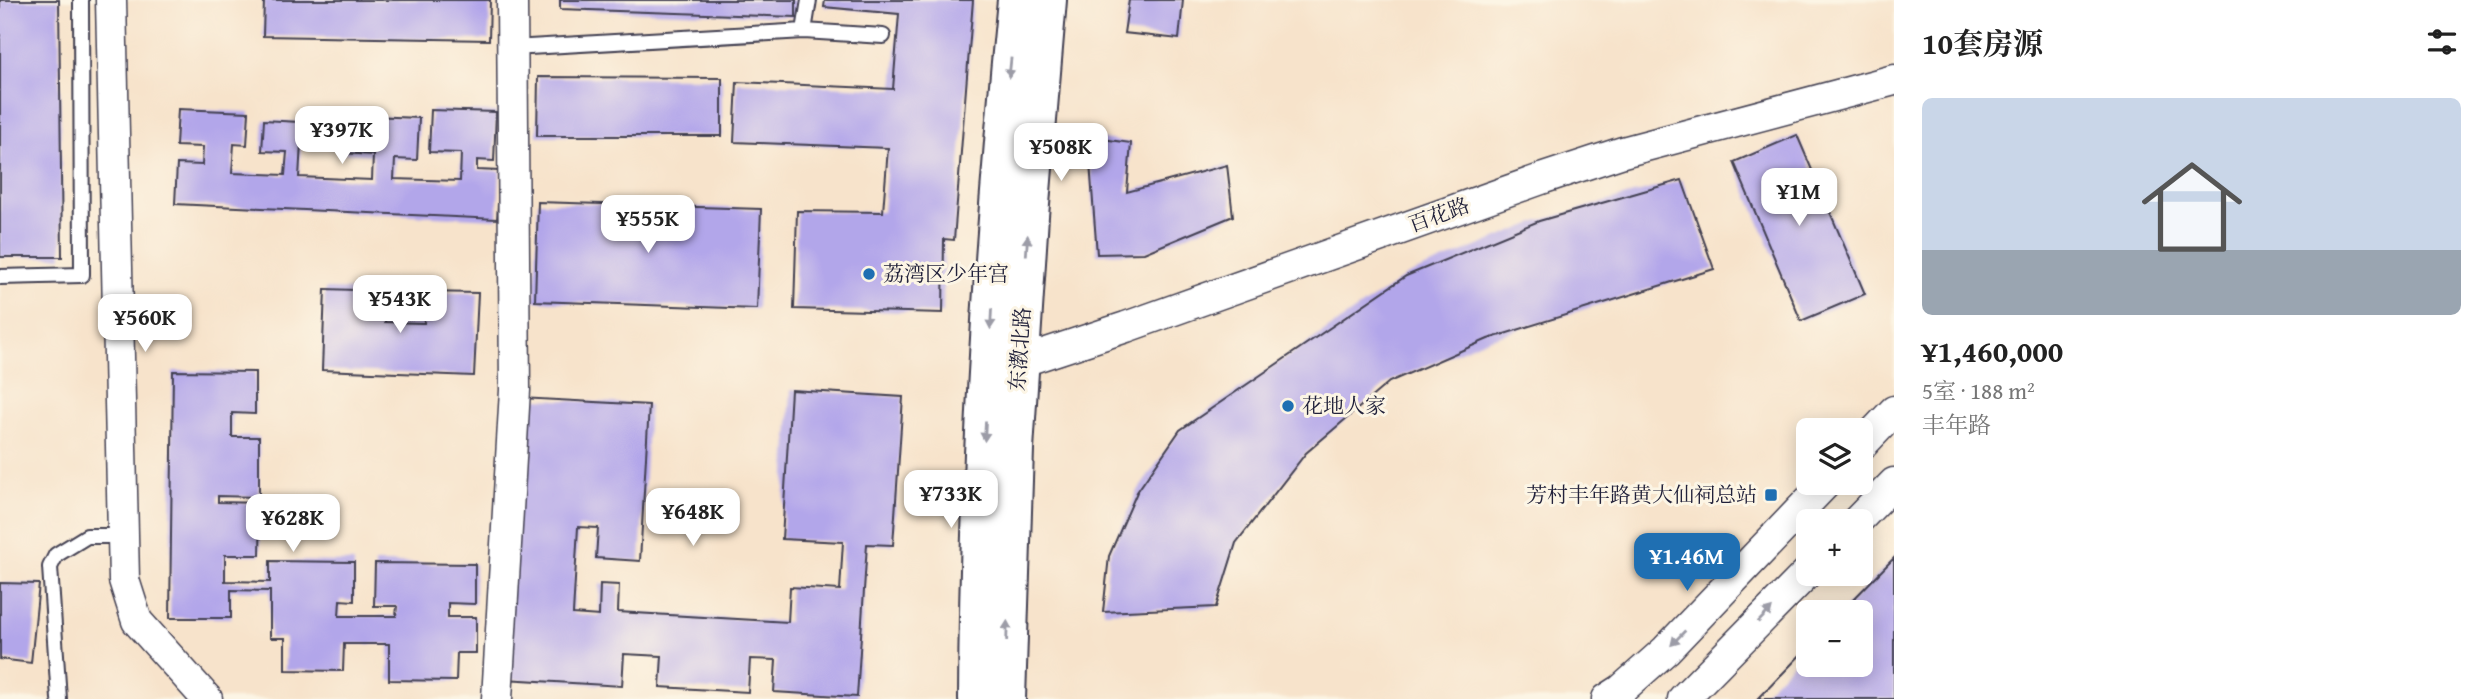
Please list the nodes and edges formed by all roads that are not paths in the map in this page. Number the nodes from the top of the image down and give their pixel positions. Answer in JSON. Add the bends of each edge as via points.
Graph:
{"nodes":[{"id":1,"x":81,"y":0,"type":"edge"},
{"id":2,"x":111,"y":0,"type":"edge"},
{"id":3,"x":512,"y":0,"type":"edge"},
{"id":4,"x":809,"y":0,"type":"edge"},
{"id":5,"x":1017,"y":0,"type":"edge"},
{"id":6,"x":1047,"y":0,"type":"edge"},
{"id":7,"x":804,"y":31,"type":"junction"},
{"id":8,"x":883,"y":36,"type":"dead end"},
{"id":9,"x":512,"y":48,"type":"junction"},
{"id":10,"x":1894,"y":80,"type":"edge"},
{"id":11,"x":0,"y":277,"type":"edge"},
{"id":12,"x":1004,"y":363,"type":"junction"},
{"id":13,"x":1894,"y":411,"type":"edge"},
{"id":14,"x":1873,"y":433,"type":"edge"},
{"id":15,"x":1894,"y":483,"type":"edge"},
{"id":16,"x":1815,"y":495,"type":"edge"},
{"id":17,"x":1869,"y":509,"type":"edge"},
{"id":18,"x":123,"y":536,"type":"junction"},
{"id":19,"x":1796,"y":584,"type":"edge"},
{"id":20,"x":59,"y":699,"type":"edge"},
{"id":21,"x":206,"y":699,"type":"edge"},
{"id":22,"x":497,"y":699,"type":"edge"},
{"id":23,"x":978,"y":699,"type":"edge"},
{"id":24,"x":1006,"y":699,"type":"edge"},
{"id":25,"x":1607,"y":699,"type":"edge"},
{"id":26,"x":1683,"y":699,"type":"edge"}],
"edges":[{"from":1,"to":11,"type":"lane","via":[[82,275]]},
{"from":2,"to":18,"type":"street"},
{"from":3,"to":9,"type":"street"},
{"from":4,"to":7,"type":"lane"},
{"from":5,"to":12,"type":"main road","name":"东漖北路","one_way":true,"via":[[997,222]]},
{"from":12,"to":6,"type":"main road","name":"东漖北路","one_way":true,"via":[[1029,216]]},
{"from":7,"to":8,"type":"lane"},
{"from":7,"to":9,"type":"lane"},
{"from":9,"to":22,"type":"street","via":[[514,390]]},
{"from":10,"to":12,"type":"street","name":"百花路","via":[[1610,156],[1126,327]]},
{"from":12,"to":23,"type":"main road","name":"东漖北路","one_way":true,"via":[[982,496]]},
{"from":24,"to":12,"type":"main road","name":"东漖北路","one_way":true,"via":[[1013,476]]},
{"from":13,"to":14,"type":"street"},
{"from":15,"to":17,"type":"street"},
{"from":16,"to":25,"type":"street","one_way":true,"via":[[1666,650]]},
{"from":18,"to":20,"type":"lane","via":[[88,536],[56,555],[50,566]]},
{"from":18,"to":21,"type":"street","via":[[124,579],[137,621]]},
{"from":26,"to":19,"type":"street","one_way":true}]}
